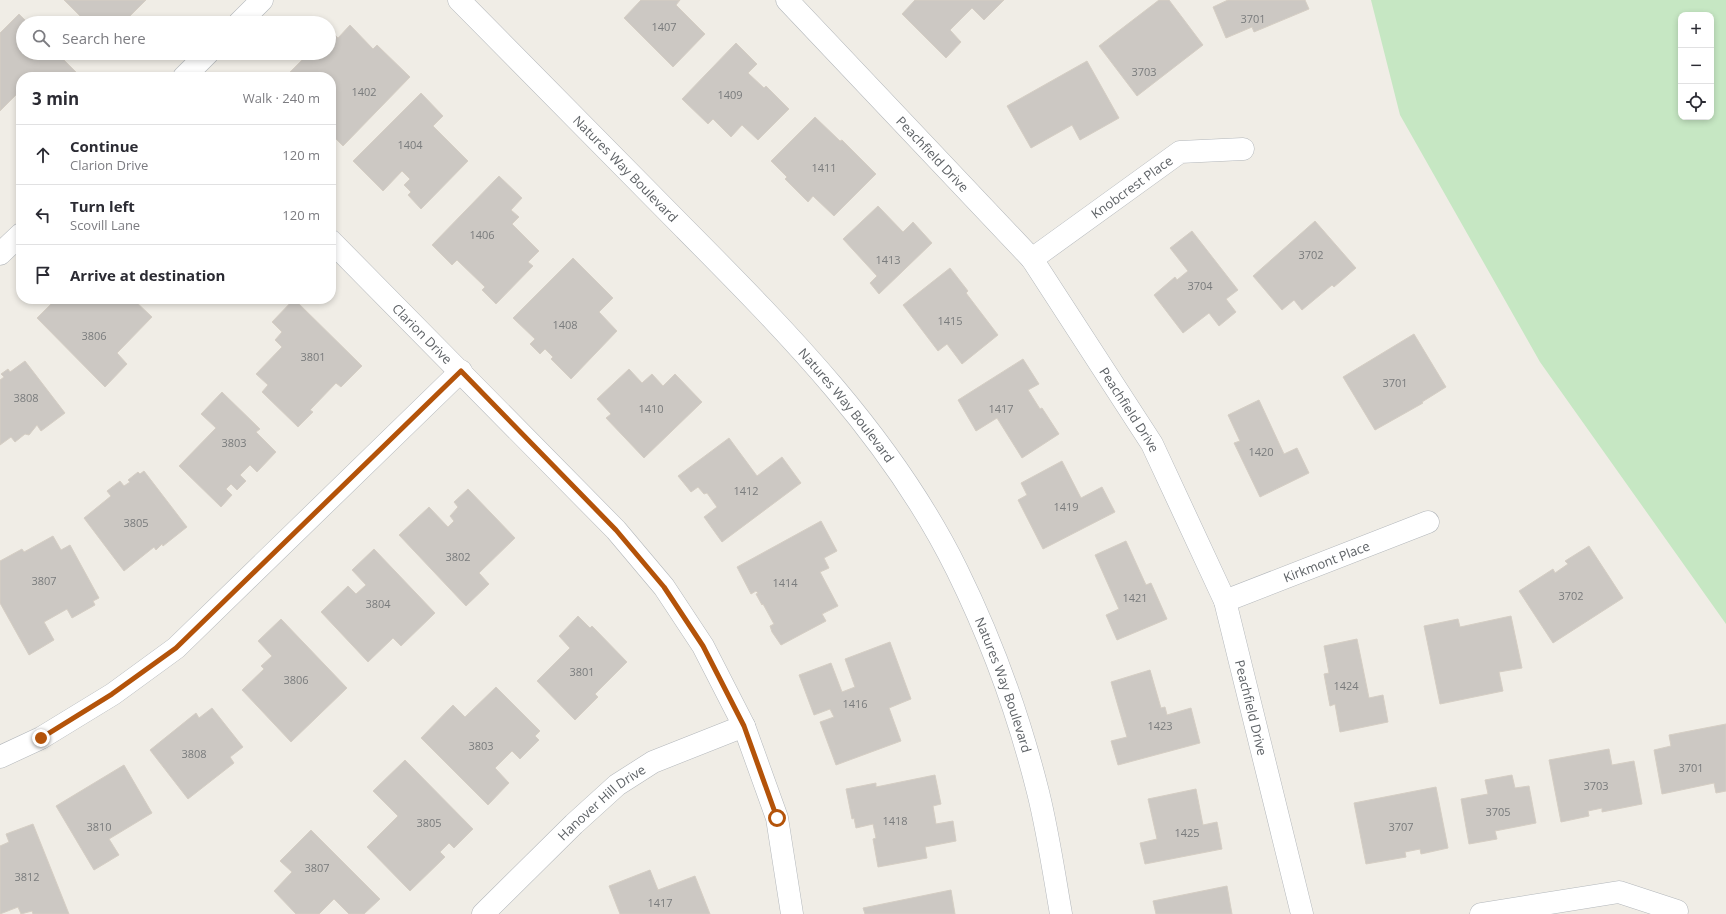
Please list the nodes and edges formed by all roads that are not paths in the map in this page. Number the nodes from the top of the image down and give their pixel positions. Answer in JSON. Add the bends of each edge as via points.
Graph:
{"nodes":[{"id":1,"x":262,"y":0,"type":"edge"},
{"id":2,"x":459,"y":0,"type":"edge"},
{"id":3,"x":796,"y":3,"type":"edge"},
{"id":4,"x":246,"y":16,"type":"edge"},
{"id":5,"x":201,"y":60,"type":"edge"},
{"id":6,"x":189,"y":72,"type":"edge"},
{"id":7,"x":1243,"y":149,"type":"dead end"},
{"id":8,"x":16,"y":239,"type":"edge"},
{"id":9,"x":336,"y":246,"type":"edge"},
{"id":10,"x":0,"y":254,"type":"edge"},
{"id":11,"x":1032,"y":259,"type":"junction"},
{"id":12,"x":461,"y":371,"type":"junction"},
{"id":13,"x":1428,"y":522,"type":"dead end"},
{"id":14,"x":1225,"y":601,"type":"junction"},
{"id":15,"x":744,"y":726,"type":"junction"},
{"id":16,"x":0,"y":757,"type":"edge"},
{"id":17,"x":1677,"y":911,"type":"dead end"},
{"id":18,"x":483,"y":914,"type":"edge"},
{"id":19,"x":792,"y":914,"type":"edge"},
{"id":20,"x":1061,"y":914,"type":"edge"},
{"id":21,"x":1302,"y":914,"type":"edge"},
{"id":22,"x":1482,"y":914,"type":"edge"}],
"edges":[{"from":1,"to":4,"type":"street"},
{"from":2,"to":20,"type":"street","name":"Natures Way Boulevard","via":[[758,303],[839,392],[913,491],[957,570],[982,625],[1012,703],[1039,796]]},
{"from":3,"to":11,"type":"street","name":"Peachfield Drive"},
{"from":5,"to":6,"type":"street"},
{"from":7,"to":11,"type":"street","name":"Knobcrest Place","via":[[1180,152]]},
{"from":8,"to":10,"type":"street"},
{"from":9,"to":12,"type":"street","name":"Clarion Drive"},
{"from":11,"to":14,"type":"street","name":"Peachfield Drive","via":[[1152,444]]},
{"from":12,"to":15,"type":"street","name":"Clarion Drive","via":[[616,530],[664,587],[703,646]]},
{"from":12,"to":16,"type":"street","via":[[176,648],[112,694],[41,738]]},
{"from":13,"to":14,"type":"street","name":"Kirkmont Place"},
{"from":14,"to":21,"type":"street","name":"Peachfield Drive"},
{"from":15,"to":18,"type":"street","name":"Hanover Hill Drive","via":[[654,762],[617,785]]},
{"from":15,"to":19,"type":"street","name":"Clarion Drive","via":[[777,818]]},
{"from":17,"to":22,"type":"street","via":[[1620,892]]}]}
